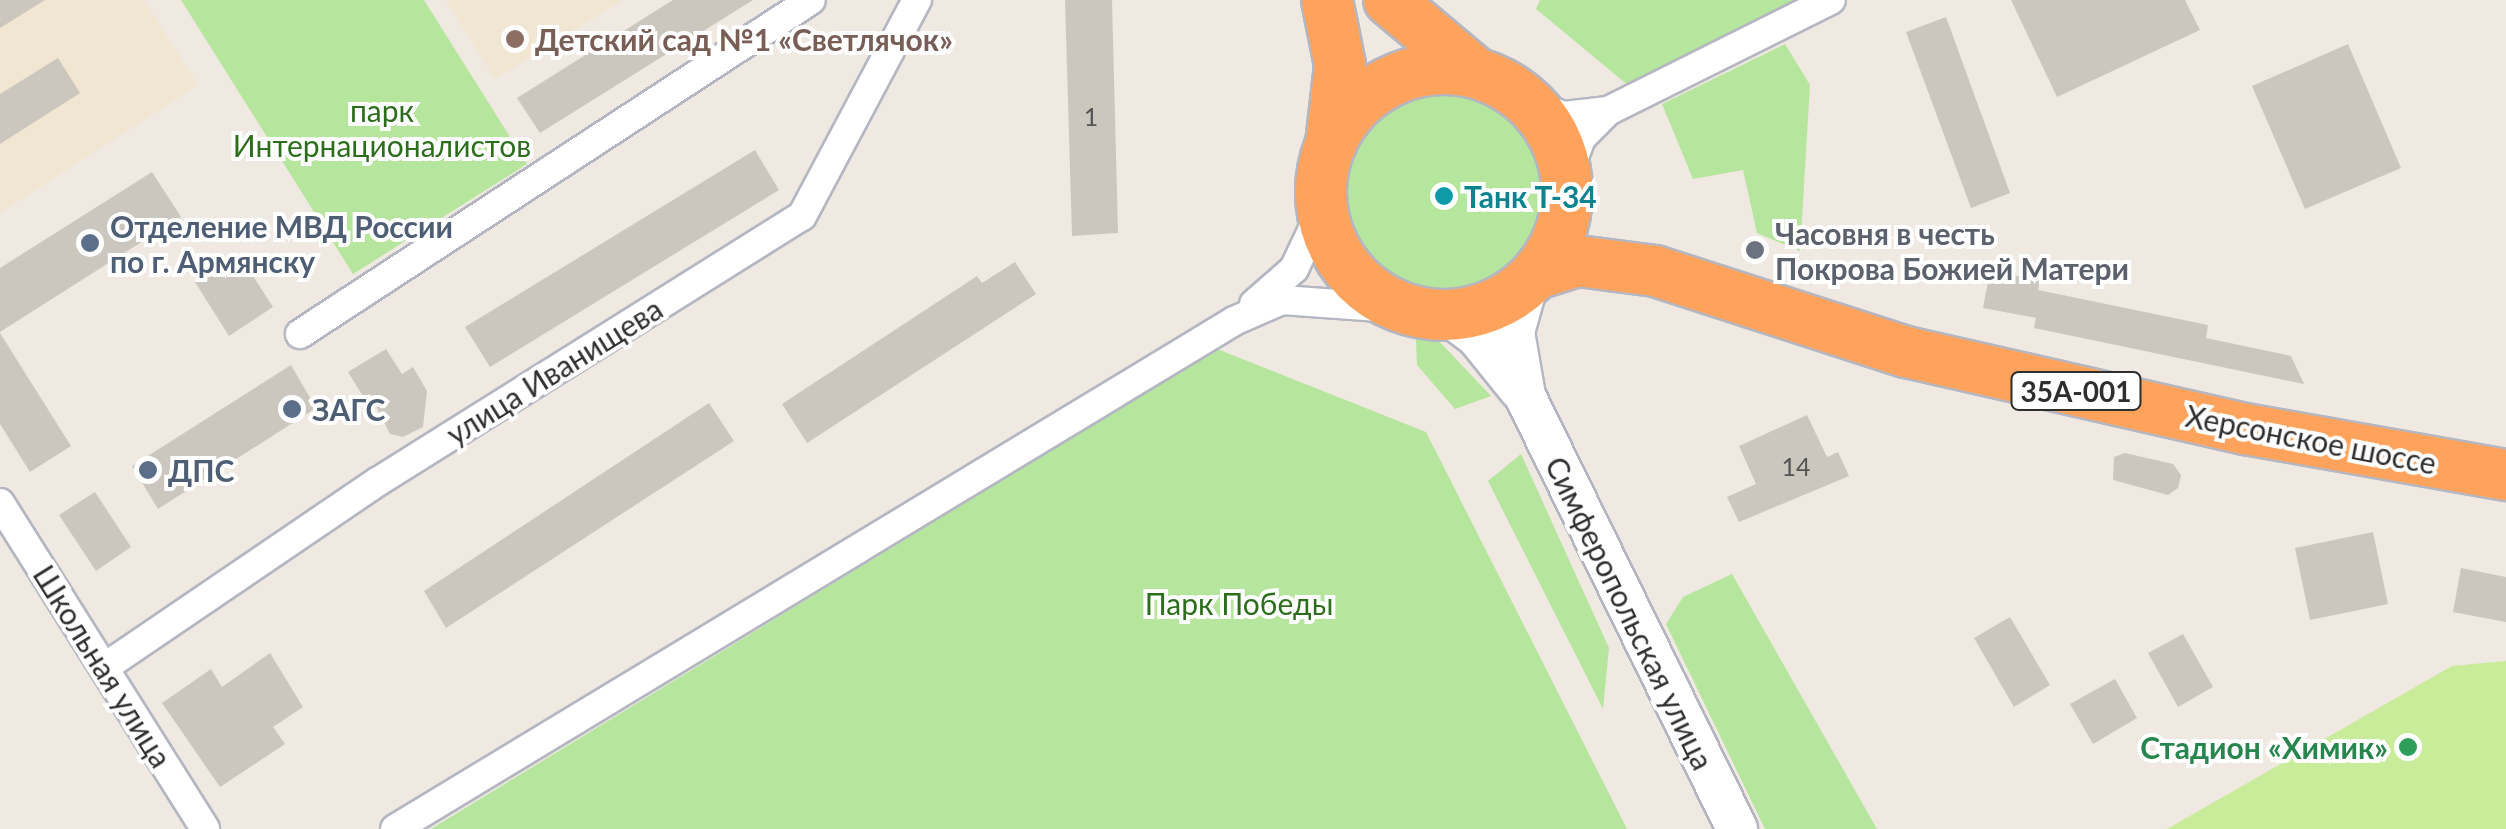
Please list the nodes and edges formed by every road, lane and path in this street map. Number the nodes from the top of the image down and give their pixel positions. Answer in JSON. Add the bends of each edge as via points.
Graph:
{"nodes":[{"id":1,"x":811,"y":0,"type":"edge"},
{"id":2,"x":916,"y":0,"type":"edge"},
{"id":3,"x":1328,"y":0,"type":"edge"},
{"id":4,"x":1389,"y":0,"type":"edge"},
{"id":5,"x":1831,"y":0,"type":"edge"},
{"id":6,"x":1476,"y":73,"type":"junction"},
{"id":7,"x":1532,"y":106,"type":"junction"},
{"id":8,"x":1608,"y":110,"type":"junction"},
{"id":9,"x":1331,"y":144,"type":"junction"},
{"id":10,"x":1567,"y":182,"type":"junction"},
{"id":11,"x":1322,"y":210,"type":"junction"},
{"id":12,"x":1655,"y":271,"type":"junction"},
{"id":13,"x":1532,"y":278,"type":"junction"},
{"id":14,"x":1427,"y":312,"type":"junction"},
{"id":15,"x":1234,"y":321,"type":"junction"},
{"id":16,"x":300,"y":334,"type":"dead end"},
{"id":17,"x":1525,"y":396,"type":"junction"},
{"id":18,"x":2506,"y":476,"type":"edge"},
{"id":19,"x":0,"y":503,"type":"edge"},
{"id":20,"x":105,"y":667,"type":"junction"},
{"id":21,"x":205,"y":829,"type":"edge"},
{"id":22,"x":396,"y":829,"type":"edge"},
{"id":23,"x":1736,"y":829,"type":"edge"}],
"edges":[{"from":1,"to":16,"type":"street"},
{"from":2,"to":20,"type":"street","name":"улица Иванищева","via":[[802,216],[379,480]]},
{"from":3,"to":9,"type":"highway","number":"35А-001","via":[[1340,65]]},
{"from":4,"to":6,"type":"highway","number":"35А-001"},
{"from":5,"to":8,"type":"street"},
{"from":6,"to":7,"type":"highway","number":"35А-001"},
{"from":6,"to":9,"type":"highway","number":"35А-001","via":[[1421,71],[1394,79],[1346,117]]},
{"from":7,"to":8,"type":"street","via":[[1564,116]]},
{"from":7,"to":10,"type":"highway","number":"35А-001","via":[[1555,138]]},
{"from":8,"to":10,"type":"street","via":[[1582,138]]},
{"from":9,"to":11,"type":"highway","number":"35А-001"},
{"from":10,"to":12,"type":"highway","name":"Херсонское шоссе","number":"35А-001","via":[[1595,230]]},
{"from":10,"to":13,"type":"highway","via":[[1560,234]]},
{"from":11,"to":14,"type":"highway","via":[[1350,272]]},
{"from":11,"to":15,"type":"street","via":[[1294,269]]},
{"from":12,"to":13,"type":"highway","name":"Херсонское шоссе","number":"35А-001","via":[[1578,261]]},
{"from":12,"to":18,"type":"highway","name":"Херсонское шоссе","number":"35А-001","via":[[1906,352],[2245,429]]},
{"from":13,"to":14,"type":"highway","number":"35А-001","via":[[1504,299]]},
{"from":13,"to":17,"type":"main road","name":"Симферопольская улица","via":[[1514,332]]},
{"from":14,"to":15,"type":"street","via":[[1282,300]]},
{"from":14,"to":17,"type":"main road","name":"Симферопольская улица","via":[[1478,338]]},
{"from":15,"to":22,"type":"street"},
{"from":17,"to":23,"type":"main road","name":"Симферопольская улица"},
{"from":19,"to":20,"type":"street","name":"Школьная улица"},
{"from":20,"to":21,"type":"street","name":"Школьная улица"}]}
